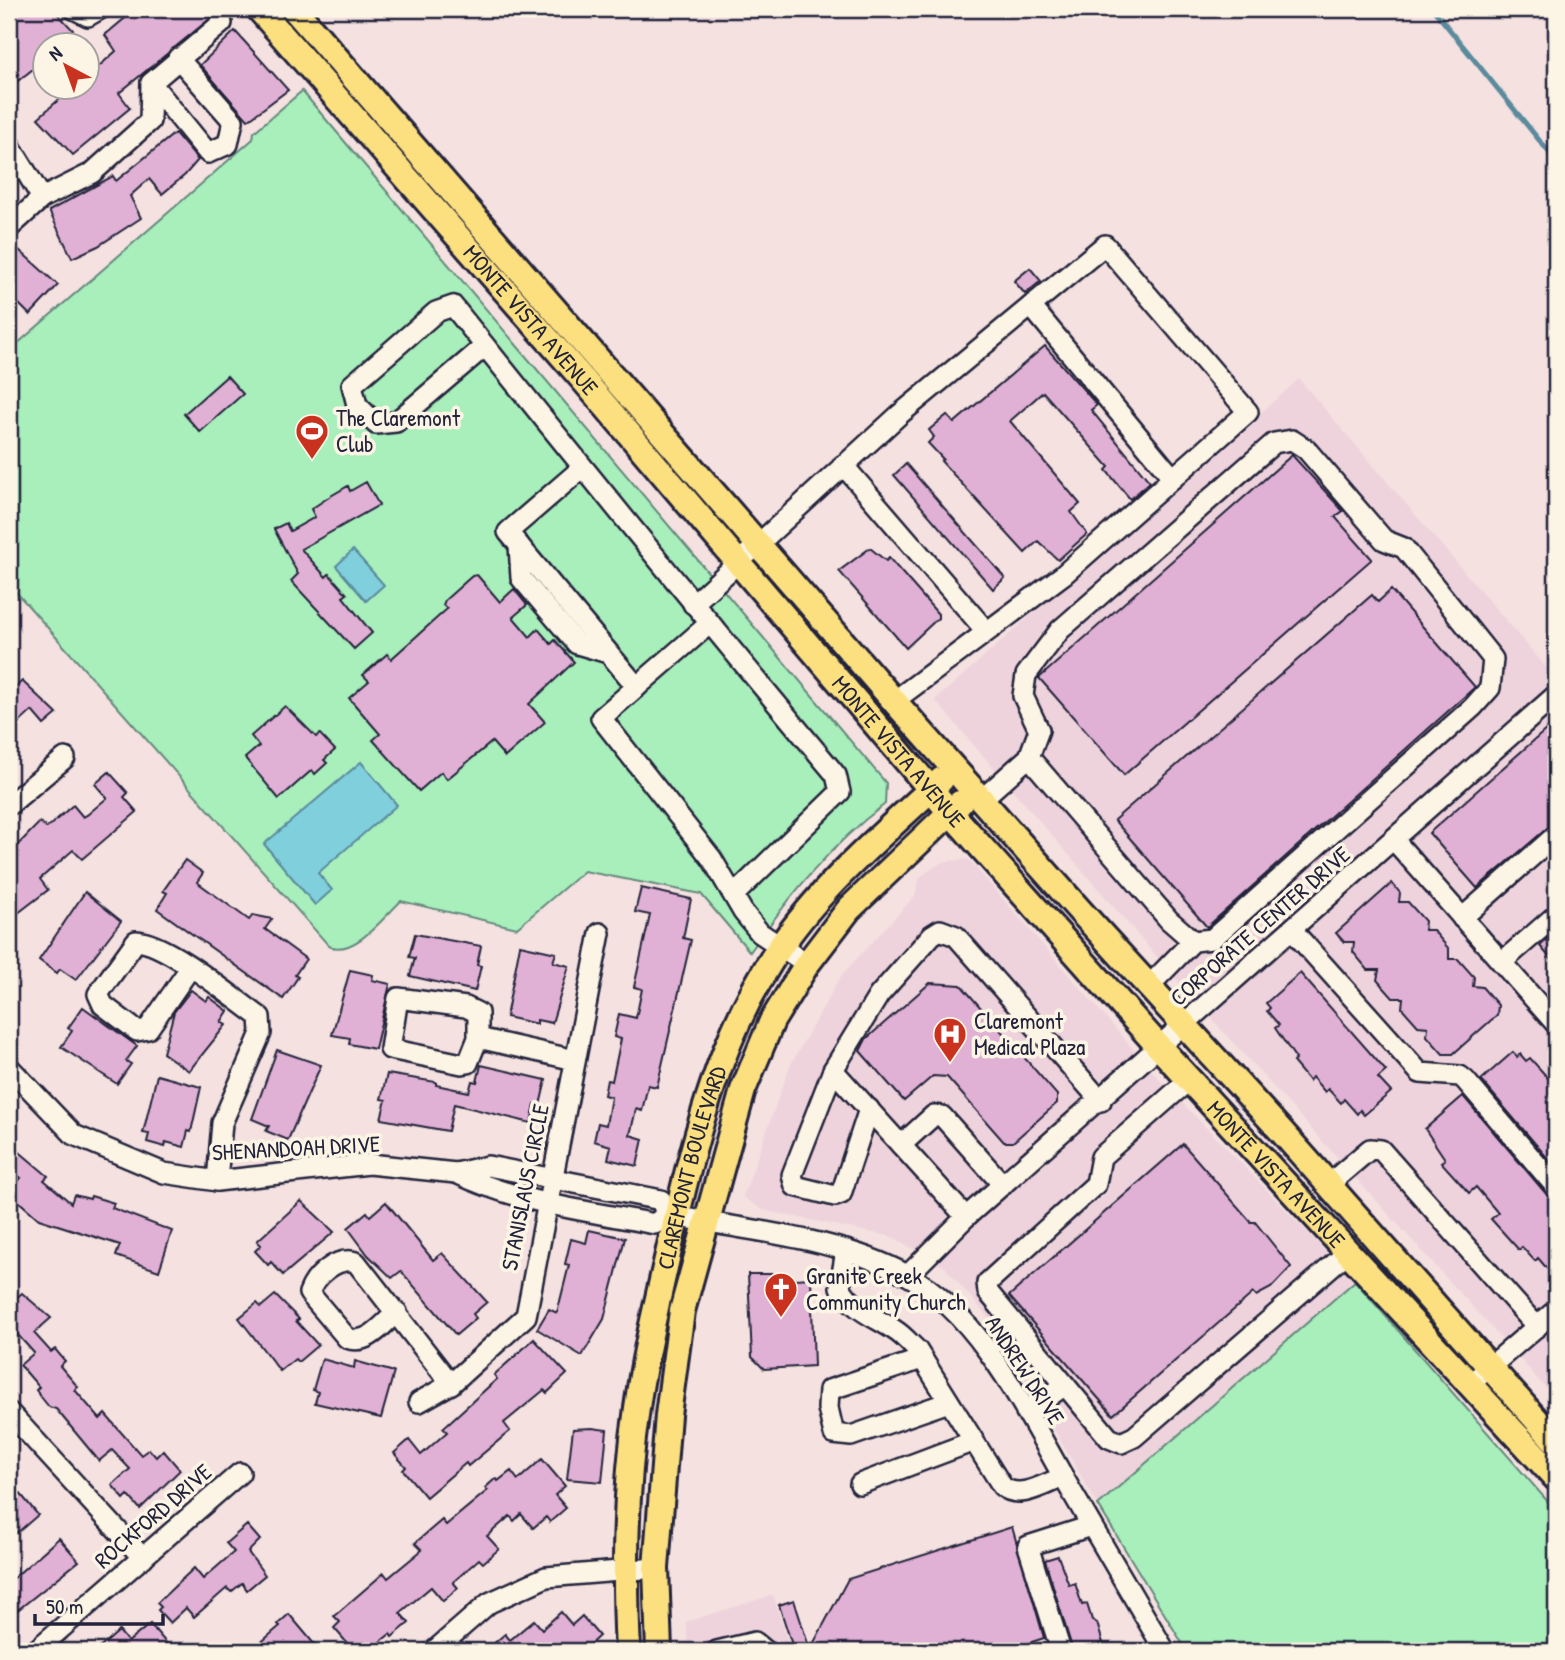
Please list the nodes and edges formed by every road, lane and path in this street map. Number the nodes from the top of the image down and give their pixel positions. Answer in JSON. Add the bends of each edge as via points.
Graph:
{"nodes":[{"id":1,"x":74,"y":9,"type":"edge"},
{"id":2,"x":100,"y":9,"type":"edge"},
{"id":3,"x":258,"y":9,"type":"edge"},
{"id":4,"x":294,"y":9,"type":"edge"},
{"id":5,"x":222,"y":23,"type":"dead end"},
{"id":6,"x":178,"y":58,"type":"junction"},
{"id":7,"x":151,"y":83,"type":"junction"},
{"id":8,"x":9,"y":144,"type":"edge"},
{"id":9,"x":42,"y":198,"type":"junction"},
{"id":10,"x":9,"y":228,"type":"edge"},
{"id":11,"x":1031,"y":306,"type":"junction"},
{"id":12,"x":485,"y":346,"type":"junction"},
{"id":13,"x":843,"y":465,"type":"junction"},
{"id":14,"x":582,"y":469,"type":"junction"},
{"id":15,"x":1173,"y":478,"type":"junction"},
{"id":16,"x":760,"y":545,"type":"junction"},
{"id":17,"x":738,"y":565,"type":"junction"},
{"id":18,"x":693,"y":604,"type":"junction"},
{"id":19,"x":709,"y":624,"type":"junction"},
{"id":20,"x":986,"y":631,"type":"junction"},
{"id":21,"x":636,"y":687,"type":"junction"},
{"id":22,"x":1556,"y":695,"type":"edge"},
{"id":23,"x":894,"y":701,"type":"junction"},
{"id":24,"x":1029,"y":757,"type":"junction"},
{"id":25,"x":65,"y":758,"type":"dead end"},
{"id":26,"x":955,"y":768,"type":"junction"},
{"id":27,"x":931,"y":790,"type":"junction"},
{"id":28,"x":978,"y":795,"type":"junction"},
{"id":29,"x":9,"y":805,"type":"edge"},
{"id":30,"x":950,"y":812,"type":"junction"},
{"id":31,"x":1556,"y":835,"type":"edge"},
{"id":32,"x":1394,"y":841,"type":"junction"},
{"id":33,"x":734,"y":895,"type":"junction"},
{"id":34,"x":1556,"y":915,"type":"edge"},
{"id":35,"x":1462,"y":918,"type":"junction"},
{"id":36,"x":1292,"y":930,"type":"junction"},
{"id":37,"x":600,"y":933,"type":"dead end"},
{"id":38,"x":1193,"y":941,"type":"junction"},
{"id":39,"x":780,"y":946,"type":"junction"},
{"id":40,"x":1502,"y":962,"type":"junction"},
{"id":41,"x":807,"y":964,"type":"junction"},
{"id":42,"x":190,"y":968,"type":"junction"},
{"id":43,"x":1149,"y":986,"type":"junction"},
{"id":44,"x":1556,"y":1024,"type":"edge"},
{"id":45,"x":1185,"y":1025,"type":"junction"},
{"id":46,"x":478,"y":1038,"type":"junction"},
{"id":47,"x":1160,"y":1048,"type":"junction"},
{"id":48,"x":575,"y":1060,"type":"junction"},
{"id":49,"x":9,"y":1068,"type":"edge"},
{"id":50,"x":833,"y":1070,"type":"junction"},
{"id":51,"x":1189,"y":1080,"type":"junction"},
{"id":52,"x":1101,"y":1101,"type":"junction"},
{"id":53,"x":869,"y":1109,"type":"junction"},
{"id":54,"x":901,"y":1145,"type":"junction"},
{"id":55,"x":456,"y":1173,"type":"junction"},
{"id":56,"x":552,"y":1177,"type":"junction"},
{"id":57,"x":217,"y":1181,"type":"junction"},
{"id":58,"x":1329,"y":1184,"type":"junction"},
{"id":59,"x":1003,"y":1185,"type":"junction"},
{"id":60,"x":1556,"y":1187,"type":"edge"},
{"id":61,"x":547,"y":1203,"type":"junction"},
{"id":62,"x":671,"y":1215,"type":"junction"},
{"id":63,"x":966,"y":1217,"type":"junction"},
{"id":64,"x":708,"y":1222,"type":"junction"},
{"id":65,"x":846,"y":1250,"type":"junction"},
{"id":66,"x":1348,"y":1252,"type":"junction"},
{"id":67,"x":908,"y":1275,"type":"junction"},
{"id":68,"x":1556,"y":1310,"type":"edge"},
{"id":69,"x":397,"y":1312,"type":"junction"},
{"id":70,"x":1536,"y":1327,"type":"junction"},
{"id":71,"x":922,"y":1359,"type":"junction"},
{"id":72,"x":1490,"y":1367,"type":"junction"},
{"id":73,"x":451,"y":1384,"type":"junction"},
{"id":74,"x":1470,"y":1384,"type":"junction"},
{"id":75,"x":1065,"y":1385,"type":"junction"},
{"id":76,"x":419,"y":1402,"type":"dead end"},
{"id":77,"x":949,"y":1402,"type":"junction"},
{"id":78,"x":9,"y":1412,"type":"edge"},
{"id":79,"x":1026,"y":1413,"type":"junction"},
{"id":80,"x":974,"y":1441,"type":"junction"},
{"id":81,"x":1556,"y":1442,"type":"edge"},
{"id":82,"x":240,"y":1473,"type":"dead end"},
{"id":83,"x":1063,"y":1477,"type":"junction"},
{"id":84,"x":1556,"y":1478,"type":"edge"},
{"id":85,"x":860,"y":1484,"type":"dead end"},
{"id":86,"x":1091,"y":1525,"type":"junction"},
{"id":87,"x":143,"y":1558,"type":"junction"},
{"id":88,"x":656,"y":1568,"type":"junction"},
{"id":89,"x":625,"y":1572,"type":"junction"},
{"id":90,"x":440,"y":1650,"type":"edge"},
{"id":91,"x":35,"y":1651,"type":"edge"},
{"id":92,"x":628,"y":1651,"type":"edge"},
{"id":93,"x":659,"y":1651,"type":"edge"},
{"id":94,"x":717,"y":1651,"type":"edge"},
{"id":95,"x":766,"y":1651,"type":"edge"},
{"id":96,"x":1061,"y":1651,"type":"edge"},
{"id":97,"x":1165,"y":1651,"type":"edge"}],
"edges":[{"from":1,"to":2,"type":"street","via":[[88,16]]},
{"from":3,"to":17,"type":"main road","name":"MONTE VISTA AVENUE","via":[[586,383]]},
{"from":4,"to":16,"type":"main road","name":"MONTE VISTA AVENUE"},
{"from":5,"to":6,"type":"street"},
{"from":6,"to":7,"type":"street"},
{"from":6,"to":7,"type":"street","via":[[233,121],[228,144],[208,153]]},
{"from":7,"to":9,"type":"street","via":[[150,121],[92,173]]},
{"from":8,"to":9,"type":"street"},
{"from":9,"to":10,"type":"street"},
{"from":11,"to":13,"type":"street"},
{"from":11,"to":15,"type":"street"},
{"from":11,"to":15,"type":"street","via":[[1105,245],[1248,412]]},
{"from":12,"to":12,"type":"street","via":[[453,306],[436,313],[352,385],[357,405],[376,424],[396,422]]},
{"from":12,"to":14,"type":"street"},
{"from":13,"to":16,"type":"street"},
{"from":13,"to":20,"type":"street"},
{"from":14,"to":18,"type":"street"},
{"from":14,"to":21,"type":"street","via":[[508,532],[519,545],[521,578],[553,601],[577,644],[608,653]]},
{"from":15,"to":20,"type":"street","via":[[1063,575]]},
{"from":16,"to":17,"type":"street"},
{"from":16,"to":23,"type":"main road","name":"MONTE VISTA AVENUE"},
{"from":17,"to":18,"type":"street"},
{"from":17,"to":27,"type":"main road","name":"MONTE VISTA AVENUE"},
{"from":18,"to":19,"type":"street"},
{"from":19,"to":21,"type":"street"},
{"from":19,"to":33,"type":"street","via":[[836,775],[840,792]]},
{"from":20,"to":23,"type":"street"},
{"from":21,"to":33,"type":"street","via":[[601,718],[712,859]]},
{"from":22,"to":32,"type":"street","name":"CORPORATE CENTER DRIVE"},
{"from":23,"to":26,"type":"main road","name":"MONTE VISTA AVENUE"},
{"from":24,"to":28,"type":"street"},
{"from":24,"to":38,"type":"street","via":[[1169,920]]},
{"from":24,"to":38,"type":"street","via":[[1039,730],[1023,696],[1026,675],[1060,629],[1274,443],[1292,440],[1307,449],[1384,540],[1404,548],[1493,659],[1490,688],[1212,939]]},
{"from":25,"to":29,"type":"street"},
{"from":26,"to":27,"type":"main road","name":"CLAREMONT BOULEVARD"},
{"from":26,"to":28,"type":"main road","name":"MONTE VISTA AVENUE"},
{"from":27,"to":30,"type":"main road","name":"MONTE VISTA AVENUE"},
{"from":27,"to":39,"type":"main road","name":"CLAREMONT BOULEVARD","via":[[819,899]]},
{"from":28,"to":30,"type":"main road","name":"CLAREMONT BOULEVARD"},
{"from":28,"to":43,"type":"main road","name":"MONTE VISTA AVENUE"},
{"from":30,"to":41,"type":"main road","name":"CLAREMONT BOULEVARD","via":[[849,909]]},
{"from":30,"to":47,"type":"main road","name":"MONTE VISTA AVENUE"},
{"from":31,"to":35,"type":"street"},
{"from":32,"to":35,"type":"street"},
{"from":32,"to":36,"type":"street","name":"CORPORATE CENTER DRIVE"},
{"from":33,"to":39,"type":"street","via":[[761,933]]},
{"from":34,"to":40,"type":"street"},
{"from":35,"to":40,"type":"street"},
{"from":36,"to":45,"type":"street","name":"CORPORATE CENTER DRIVE"},
{"from":36,"to":60,"type":"street","via":[[1420,1073],[1465,1080]]},
{"from":37,"to":48,"type":"street","name":"STANISLAUS CIRCLE"},
{"from":38,"to":43,"type":"street"},
{"from":39,"to":41,"type":"street"},
{"from":39,"to":62,"type":"main road","name":"CLAREMONT BOULEVARD","via":[[745,1005],[713,1078]]},
{"from":40,"to":44,"type":"street"},
{"from":41,"to":64,"type":"main road","name":"CLAREMONT BOULEVARD","via":[[772,1021],[743,1090]]},
{"from":42,"to":42,"type":"street","via":[[150,942],[136,941],[98,994],[103,1005],[137,1031],[148,1029]]},
{"from":42,"to":57,"type":"street","via":[[260,1017],[261,1033],[222,1123]]},
{"from":43,"to":45,"type":"main road","name":"MONTE VISTA AVENUE"},
{"from":45,"to":47,"type":"street","name":"CORPORATE CENTER DRIVE"},
{"from":45,"to":58,"type":"main road","name":"MONTE VISTA AVENUE"},
{"from":46,"to":46,"type":"street","via":[[478,1013],[467,1007],[398,998],[390,1049],[462,1064],[468,1063]]},
{"from":46,"to":48,"type":"street"},
{"from":47,"to":51,"type":"main road","name":"MONTE VISTA AVENUE"},
{"from":47,"to":52,"type":"street","name":"CORPORATE CENTER DRIVE"},
{"from":48,"to":56,"type":"street","name":"STANISLAUS CIRCLE"},
{"from":49,"to":57,"type":"street","name":"SHENANDOAH DRIVE","via":[[74,1135],[164,1173]]},
{"from":50,"to":52,"type":"street","via":[[879,995],[940,930],[964,944]]},
{"from":50,"to":53,"type":"street"},
{"from":50,"to":53,"type":"street","via":[[792,1175],[795,1186],[841,1194]]},
{"from":51,"to":66,"type":"main road","name":"MONTE VISTA AVENUE"},
{"from":51,"to":75,"type":"street","via":[[1101,1157],[1096,1184],[987,1283],[988,1292]]},
{"from":52,"to":59,"type":"street","name":"CORPORATE CENTER DRIVE"},
{"from":53,"to":54,"type":"street"},
{"from":54,"to":59,"type":"street","via":[[934,1115],[942,1116]]},
{"from":54,"to":63,"type":"street"},
{"from":55,"to":56,"type":"street","name":"SHENANDOAH DRIVE","via":[[488,1166]]},
{"from":55,"to":57,"type":"street","name":"SHENANDOAH DRIVE","via":[[369,1164]]},
{"from":55,"to":61,"type":"street","name":"SHENANDOAH DRIVE","via":[[483,1186]]},
{"from":56,"to":61,"type":"street","name":"STANISLAUS CIRCLE"},
{"from":56,"to":62,"type":"street","name":"SHENANDOAH DRIVE","via":[[661,1200]]},
{"from":58,"to":70,"type":"street","via":[[1370,1149],[1381,1150]]},
{"from":58,"to":72,"type":"main road","name":"MONTE VISTA AVENUE"},
{"from":59,"to":63,"type":"street","name":"CORPORATE CENTER DRIVE"},
{"from":61,"to":62,"type":"street","name":"SHENANDOAH DRIVE","via":[[655,1224]]},
{"from":61,"to":73,"type":"street","name":"STANISLAUS CIRCLE","via":[[526,1316]]},
{"from":62,"to":64,"type":"street","name":"ANDREW DRIVE"},
{"from":62,"to":89,"type":"main road","name":"CLAREMONT BOULEVARD","via":[[636,1409]]},
{"from":63,"to":67,"type":"street","name":"CORPORATE CENTER DRIVE"},
{"from":64,"to":65,"type":"street","name":"ANDREW DRIVE"},
{"from":64,"to":88,"type":"main road","name":"CLAREMONT BOULEVARD","via":[[682,1311]]},
{"from":65,"to":67,"type":"street","name":"ANDREW DRIVE"},
{"from":65,"to":71,"type":"street","via":[[840,1287],[849,1302],[862,1314],[898,1331]]},
{"from":66,"to":74,"type":"main road","name":"MONTE VISTA AVENUE"},
{"from":66,"to":75,"type":"street","via":[[1134,1437],[1121,1443],[1109,1438]]},
{"from":67,"to":79,"type":"street","name":"ANDREW DRIVE","via":[[957,1313]]},
{"from":68,"to":70,"type":"street"},
{"from":69,"to":69,"type":"street","via":[[356,1262],[346,1259],[313,1283],[309,1293],[348,1338],[365,1340]]},
{"from":69,"to":73,"type":"street"},
{"from":70,"to":72,"type":"street"},
{"from":71,"to":77,"type":"street"},
{"from":71,"to":77,"type":"street","via":[[829,1390],[834,1434],[851,1436]]},
{"from":72,"to":74,"type":"street"},
{"from":72,"to":81,"type":"main road","name":"MONTE VISTA AVENUE"},
{"from":73,"to":76,"type":"street","name":"STANISLAUS CIRCLE"},
{"from":74,"to":84,"type":"main road","name":"MONTE VISTA AVENUE"},
{"from":75,"to":79,"type":"street"},
{"from":77,"to":80,"type":"street"},
{"from":78,"to":87,"type":"street"},
{"from":79,"to":83,"type":"street","name":"ANDREW DRIVE"},
{"from":80,"to":83,"type":"street","via":[[1009,1493],[1018,1494]]},
{"from":80,"to":85,"type":"street"},
{"from":82,"to":87,"type":"street","name":"ROCKFORD DRIVE"},
{"from":83,"to":86,"type":"street","name":"ANDREW DRIVE"},
{"from":86,"to":96,"type":"street","via":[[1028,1546]]},
{"from":86,"to":97,"type":"street","name":"ANDREW DRIVE"},
{"from":87,"to":91,"type":"street","name":"ROCKFORD DRIVE"},
{"from":88,"to":89,"type":"street"},
{"from":88,"to":93,"type":"main road","name":"CLAREMONT BOULEVARD"},
{"from":89,"to":90,"type":"street","via":[[546,1577],[489,1603]]},
{"from":89,"to":92,"type":"main road","name":"CLAREMONT BOULEVARD"},
{"from":94,"to":95,"type":"street","via":[[755,1642]]}]}
